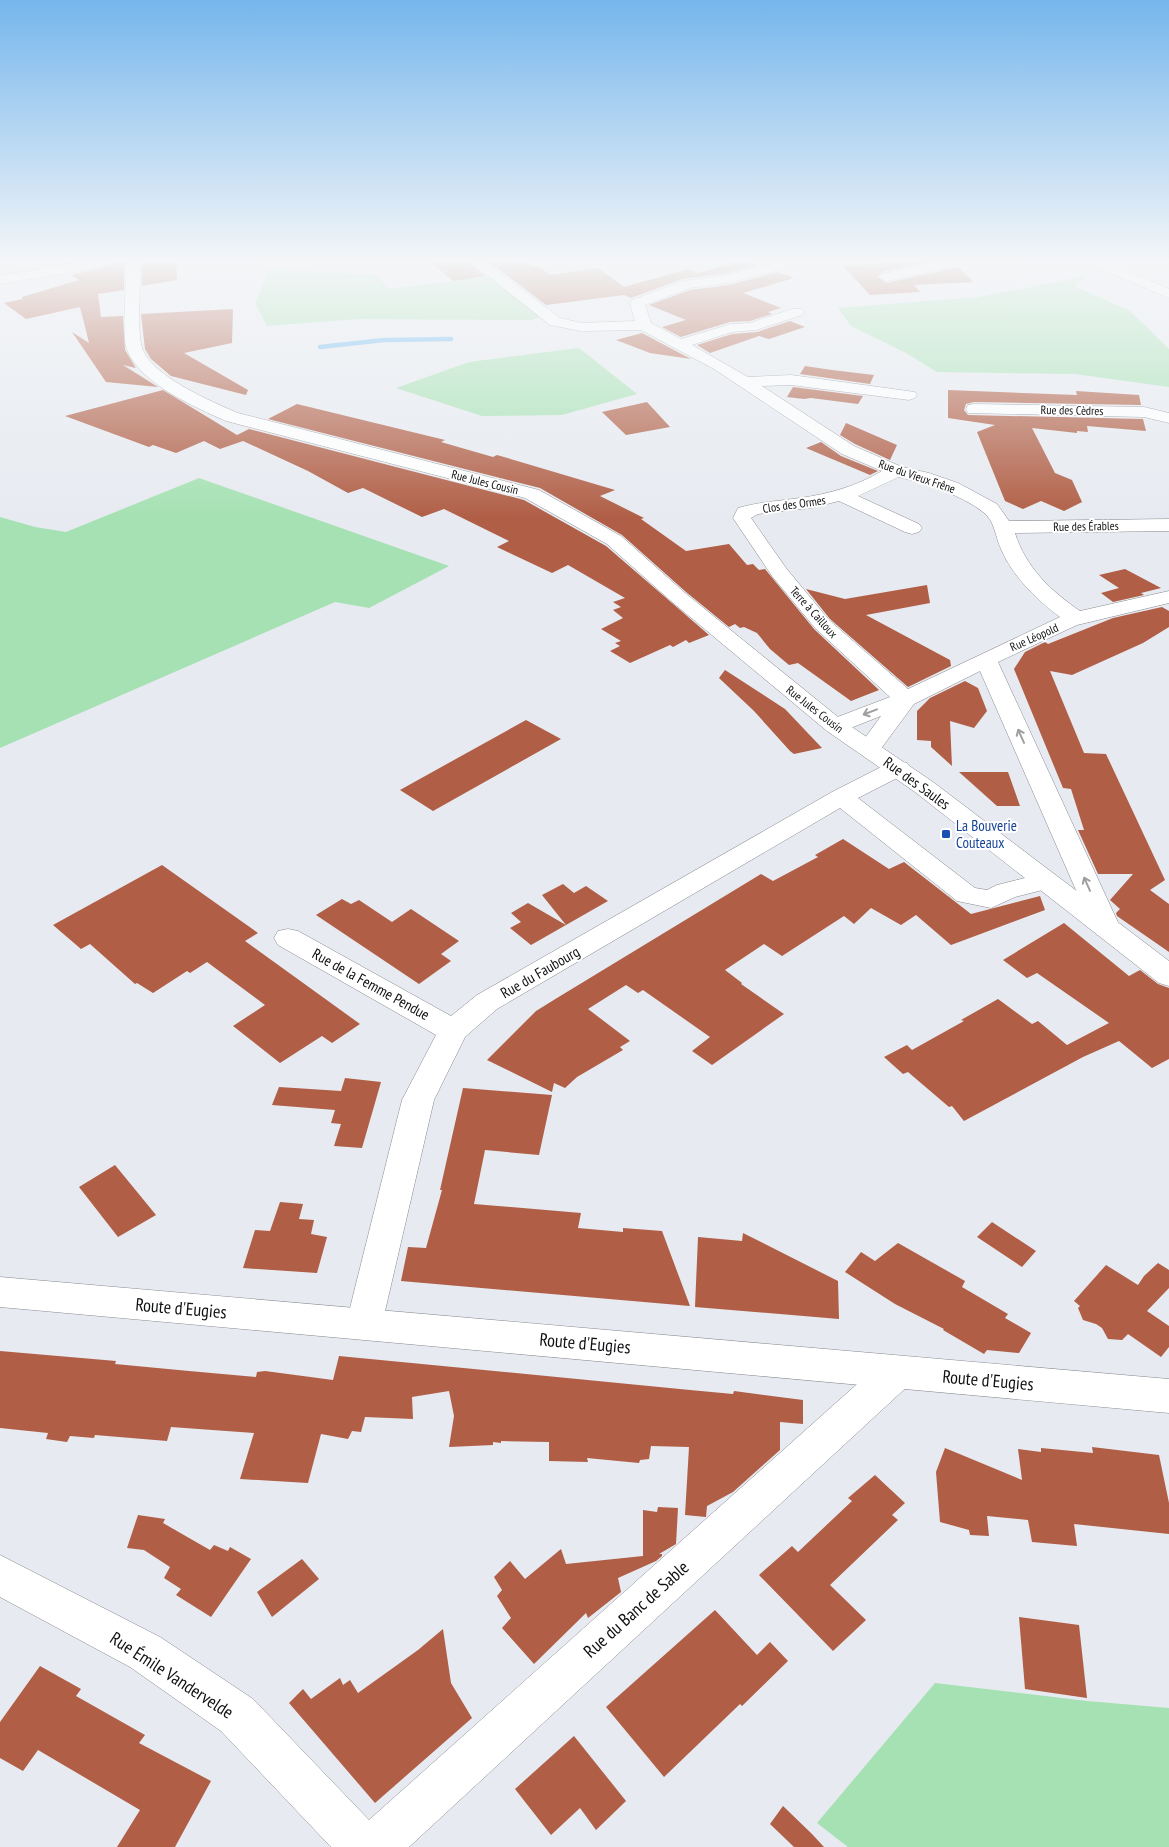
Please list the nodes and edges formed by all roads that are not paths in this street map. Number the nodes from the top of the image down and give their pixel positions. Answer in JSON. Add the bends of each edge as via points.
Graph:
{"nodes":[{"id":1,"x":134,"y":346,"type":"edge"},
{"id":2,"x":683,"y":346,"type":"edge"},
{"id":3,"x":746,"y":382,"type":"junction"},
{"id":4,"x":909,"y":395,"type":"dead end"},
{"id":5,"x":974,"y":409,"type":"dead end"},
{"id":6,"x":1169,"y":418,"type":"edge"},
{"id":7,"x":896,"y":471,"type":"junction"},
{"id":8,"x":843,"y":496,"type":"junction"},
{"id":9,"x":745,"y":512,"type":"joint"},
{"id":10,"x":1169,"y":525,"type":"edge"},
{"id":11,"x":1004,"y":527,"type":"junction"},
{"id":12,"x":912,"y":528,"type":"dead end"},
{"id":13,"x":1169,"y":597,"type":"edge"},
{"id":14,"x":1077,"y":619,"type":"junction"},
{"id":15,"x":986,"y":659,"type":"junction"},
{"id":16,"x":906,"y":699,"type":"junction"},
{"id":17,"x":834,"y":726,"type":"junction"},
{"id":18,"x":868,"y":749,"type":"junction"},
{"id":19,"x":898,"y":768,"type":"junction"},
{"id":20,"x":841,"y":797,"type":"junction"},
{"id":21,"x":1045,"y":881,"type":"junction"},
{"id":22,"x":1106,"y":929,"type":"junction"},
{"id":23,"x":288,"y":938,"type":"dead end"},
{"id":24,"x":1169,"y":976,"type":"edge"},
{"id":25,"x":453,"y":1031,"type":"junction"},
{"id":26,"x":0,"y":1292,"type":"edge"},
{"id":27,"x":364,"y":1324,"type":"junction"},
{"id":28,"x":897,"y":1372,"type":"junction"},
{"id":29,"x":1169,"y":1396,"type":"edge"},
{"id":30,"x":0,"y":1575,"type":"edge"},
{"id":31,"x":363,"y":1847,"type":"edge"},
{"id":32,"x":374,"y":1847,"type":"edge"}],
"edges":[{"from":1,"to":17,"type":"street","name":"Rue Jules Cousin","via":[[148,367],[190,397],[232,417],[532,494],[614,540]]},
{"from":2,"to":3,"type":"street","name":"Rue du Vieux Frêne"},
{"from":3,"to":4,"type":"street","via":[[791,380]]},
{"from":3,"to":7,"type":"street","name":"Rue du Vieux Frêne","via":[[848,450]]},
{"from":5,"to":6,"type":"street","name":"Rue des Cèdres","via":[[1098,410],[1149,413]]},
{"from":7,"to":8,"type":"street","name":"Clos des Ormes"},
{"from":7,"to":11,"type":"street","name":"Rue du Vieux Frêne","via":[[923,477],[972,496],[990,508]]},
{"from":8,"to":9,"type":"street","name":"Clos des Ormes"},
{"from":8,"to":12,"type":"street","name":"Clos des Ormes"},
{"from":9,"to":16,"type":"street","name":"Terre à Cailloux","via":[[743,520],[779,572],[822,624]]},
{"from":10,"to":11,"type":"street","name":"Rue des Érables"},
{"from":11,"to":14,"type":"street","name":"Rue du Vieux Frêne","via":[[1010,548],[1023,570],[1052,601]]},
{"from":13,"to":14,"type":"street","name":"Rue Léopold"},
{"from":14,"to":15,"type":"street","name":"Rue Léopold"},
{"from":15,"to":16,"type":"street","name":"Rue Léopold"},
{"from":22,"to":15,"type":"street","name":"Rue des Saules","one_way":true},
{"from":16,"to":17,"type":"street","name":"Rue Léopold","one_way":true},
{"from":16,"to":18,"type":"street","name":"Rue Léopold"},
{"from":17,"to":18,"type":"street","name":"Rue Jules Cousin"},
{"from":18,"to":19,"type":"street","name":"Rue des Saules"},
{"from":19,"to":20,"type":"street","name":"Rue du Faubourg"},
{"from":19,"to":21,"type":"street","name":"Rue des Saules"},
{"from":20,"to":21,"type":"street","via":[[967,895],[990,899],[1006,891]]},
{"from":20,"to":25,"type":"street","name":"Rue du Faubourg","via":[[487,1002]]},
{"from":21,"to":22,"type":"street","name":"Rue des Saules"},
{"from":22,"to":24,"type":"street","name":"Rue des Saules"},
{"from":23,"to":25,"type":"street","name":"Rue de la Femme Pendue"},
{"from":25,"to":27,"type":"street","name":"Rue du Faubourg","via":[[418,1100]]},
{"from":26,"to":27,"type":"street","name":"Route d'Eugies"},
{"from":27,"to":28,"type":"street","name":"Route d'Eugies"},
{"from":28,"to":29,"type":"street","name":"Route d'Eugies"},
{"from":28,"to":32,"type":"street","name":"Rue du Banc de Sable"},
{"from":30,"to":31,"type":"street","name":"Rue Émile Vandervelde","via":[[144,1652],[237,1716]]}]}
